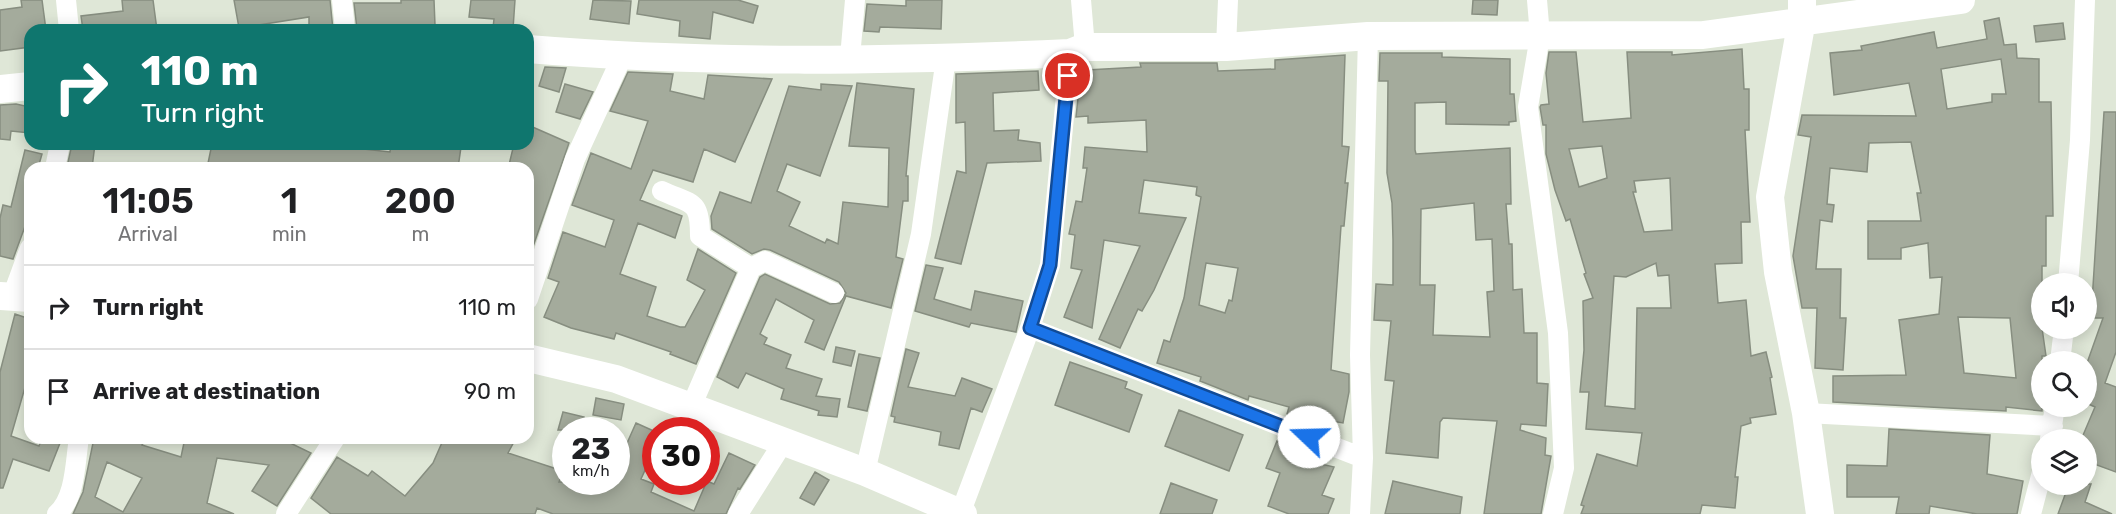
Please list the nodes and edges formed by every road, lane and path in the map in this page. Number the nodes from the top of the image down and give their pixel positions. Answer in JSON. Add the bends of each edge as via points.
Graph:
{"nodes":[{"id":1,"x":66,"y":0,"type":"edge"},
{"id":2,"x":342,"y":0,"type":"edge"},
{"id":3,"x":855,"y":0,"type":"edge"},
{"id":4,"x":1081,"y":0,"type":"edge"},
{"id":5,"x":1228,"y":0,"type":"edge"},
{"id":6,"x":1537,"y":0,"type":"edge"},
{"id":7,"x":1961,"y":0,"type":"edge"},
{"id":8,"x":2085,"y":0,"type":"edge"},
{"id":9,"x":1802,"y":10,"type":"edge"},
{"id":10,"x":68,"y":24,"type":"edge"},
{"id":11,"x":344,"y":24,"type":"edge"},
{"id":12,"x":1368,"y":36,"type":"junction"},
{"id":13,"x":1540,"y":36,"type":"junction"},
{"id":14,"x":1226,"y":47,"type":"junction"},
{"id":15,"x":534,"y":50,"type":"edge"},
{"id":16,"x":1078,"y":50,"type":"junction"},
{"id":17,"x":622,"y":57,"type":"junction"},
{"id":18,"x":850,"y":58,"type":"junction"},
{"id":19,"x":946,"y":58,"type":"junction"},
{"id":20,"x":24,"y":86,"type":"edge"},
{"id":21,"x":0,"y":88,"type":"edge"},
{"id":22,"x":662,"y":191,"type":"dead end"},
{"id":23,"x":24,"y":266,"type":"edge"},
{"id":24,"x":751,"y":268,"type":"junction"},
{"id":25,"x":2069,"y":273,"type":"edge"},
{"id":26,"x":534,"y":281,"type":"edge"},
{"id":27,"x":834,"y":293,"type":"dead end"},
{"id":28,"x":14,"y":297,"type":"edge"},
{"id":29,"x":1030,"y":328,"type":"junction"},
{"id":30,"x":534,"y":359,"type":"edge"},
{"id":31,"x":691,"y":407,"type":"junction"},
{"id":32,"x":1806,"y":413,"type":"junction"},
{"id":33,"x":2031,"y":431,"type":"edge"},
{"id":34,"x":784,"y":441,"type":"junction"},
{"id":35,"x":78,"y":444,"type":"edge"},
{"id":36,"x":331,"y":444,"type":"edge"},
{"id":37,"x":1363,"y":458,"type":"junction"},
{"id":38,"x":865,"y":472,"type":"junction"},
{"id":39,"x":2036,"y":495,"type":"edge"},
{"id":40,"x":57,"y":514,"type":"edge"},
{"id":41,"x":286,"y":514,"type":"edge"},
{"id":42,"x":738,"y":514,"type":"edge"},
{"id":43,"x":961,"y":514,"type":"edge"},
{"id":44,"x":1360,"y":514,"type":"edge"},
{"id":45,"x":1553,"y":514,"type":"edge"},
{"id":46,"x":1820,"y":514,"type":"edge"},
{"id":47,"x":2031,"y":514,"type":"edge"}],
"edges":[{"from":1,"to":10,"type":"street"},
{"from":2,"to":11,"type":"street"},
{"from":3,"to":18,"type":"street"},
{"from":4,"to":16,"type":"street"},
{"from":5,"to":14,"type":"street"},
{"from":6,"to":13,"type":"street"},
{"from":7,"to":9,"type":"street"},
{"from":8,"to":25,"type":"street","via":[[2080,140]]},
{"from":9,"to":13,"type":"street","via":[[1703,34]]},
{"from":9,"to":32,"type":"street","via":[[1770,197],[1778,272]]},
{"from":12,"to":13,"type":"street"},
{"from":12,"to":14,"type":"street"},
{"from":12,"to":37,"type":"street","via":[[1360,355]]},
{"from":13,"to":45,"type":"street","via":[[1528,106],[1558,333],[1564,468]]},
{"from":14,"to":16,"type":"street"},
{"from":15,"to":17,"type":"street"},
{"from":16,"to":19,"type":"street"},
{"from":16,"to":29,"type":"street","via":[[1050,265]]},
{"from":17,"to":18,"type":"street"},
{"from":17,"to":26,"type":"street","via":[[575,159]]},
{"from":18,"to":19,"type":"street"},
{"from":19,"to":38,"type":"street","via":[[921,234]]},
{"from":20,"to":21,"type":"street"},
{"from":22,"to":24,"type":"street","via":[[696,206],[700,213],[700,236]]},
{"from":23,"to":28,"type":"street"},
{"from":24,"to":27,"type":"street","via":[[765,261]]},
{"from":24,"to":31,"type":"street"},
{"from":29,"to":37,"type":"street"},
{"from":29,"to":43,"type":"street"},
{"from":30,"to":31,"type":"street","via":[[616,379]]},
{"from":31,"to":34,"type":"street"},
{"from":32,"to":33,"type":"street"},
{"from":32,"to":46,"type":"street"},
{"from":34,"to":38,"type":"street"},
{"from":34,"to":42,"type":"street"},
{"from":35,"to":40,"type":"street","via":[[71,487],[63,509]]},
{"from":36,"to":41,"type":"street"},
{"from":37,"to":44,"type":"street"},
{"from":38,"to":43,"type":"street"},
{"from":39,"to":47,"type":"street"}]}
